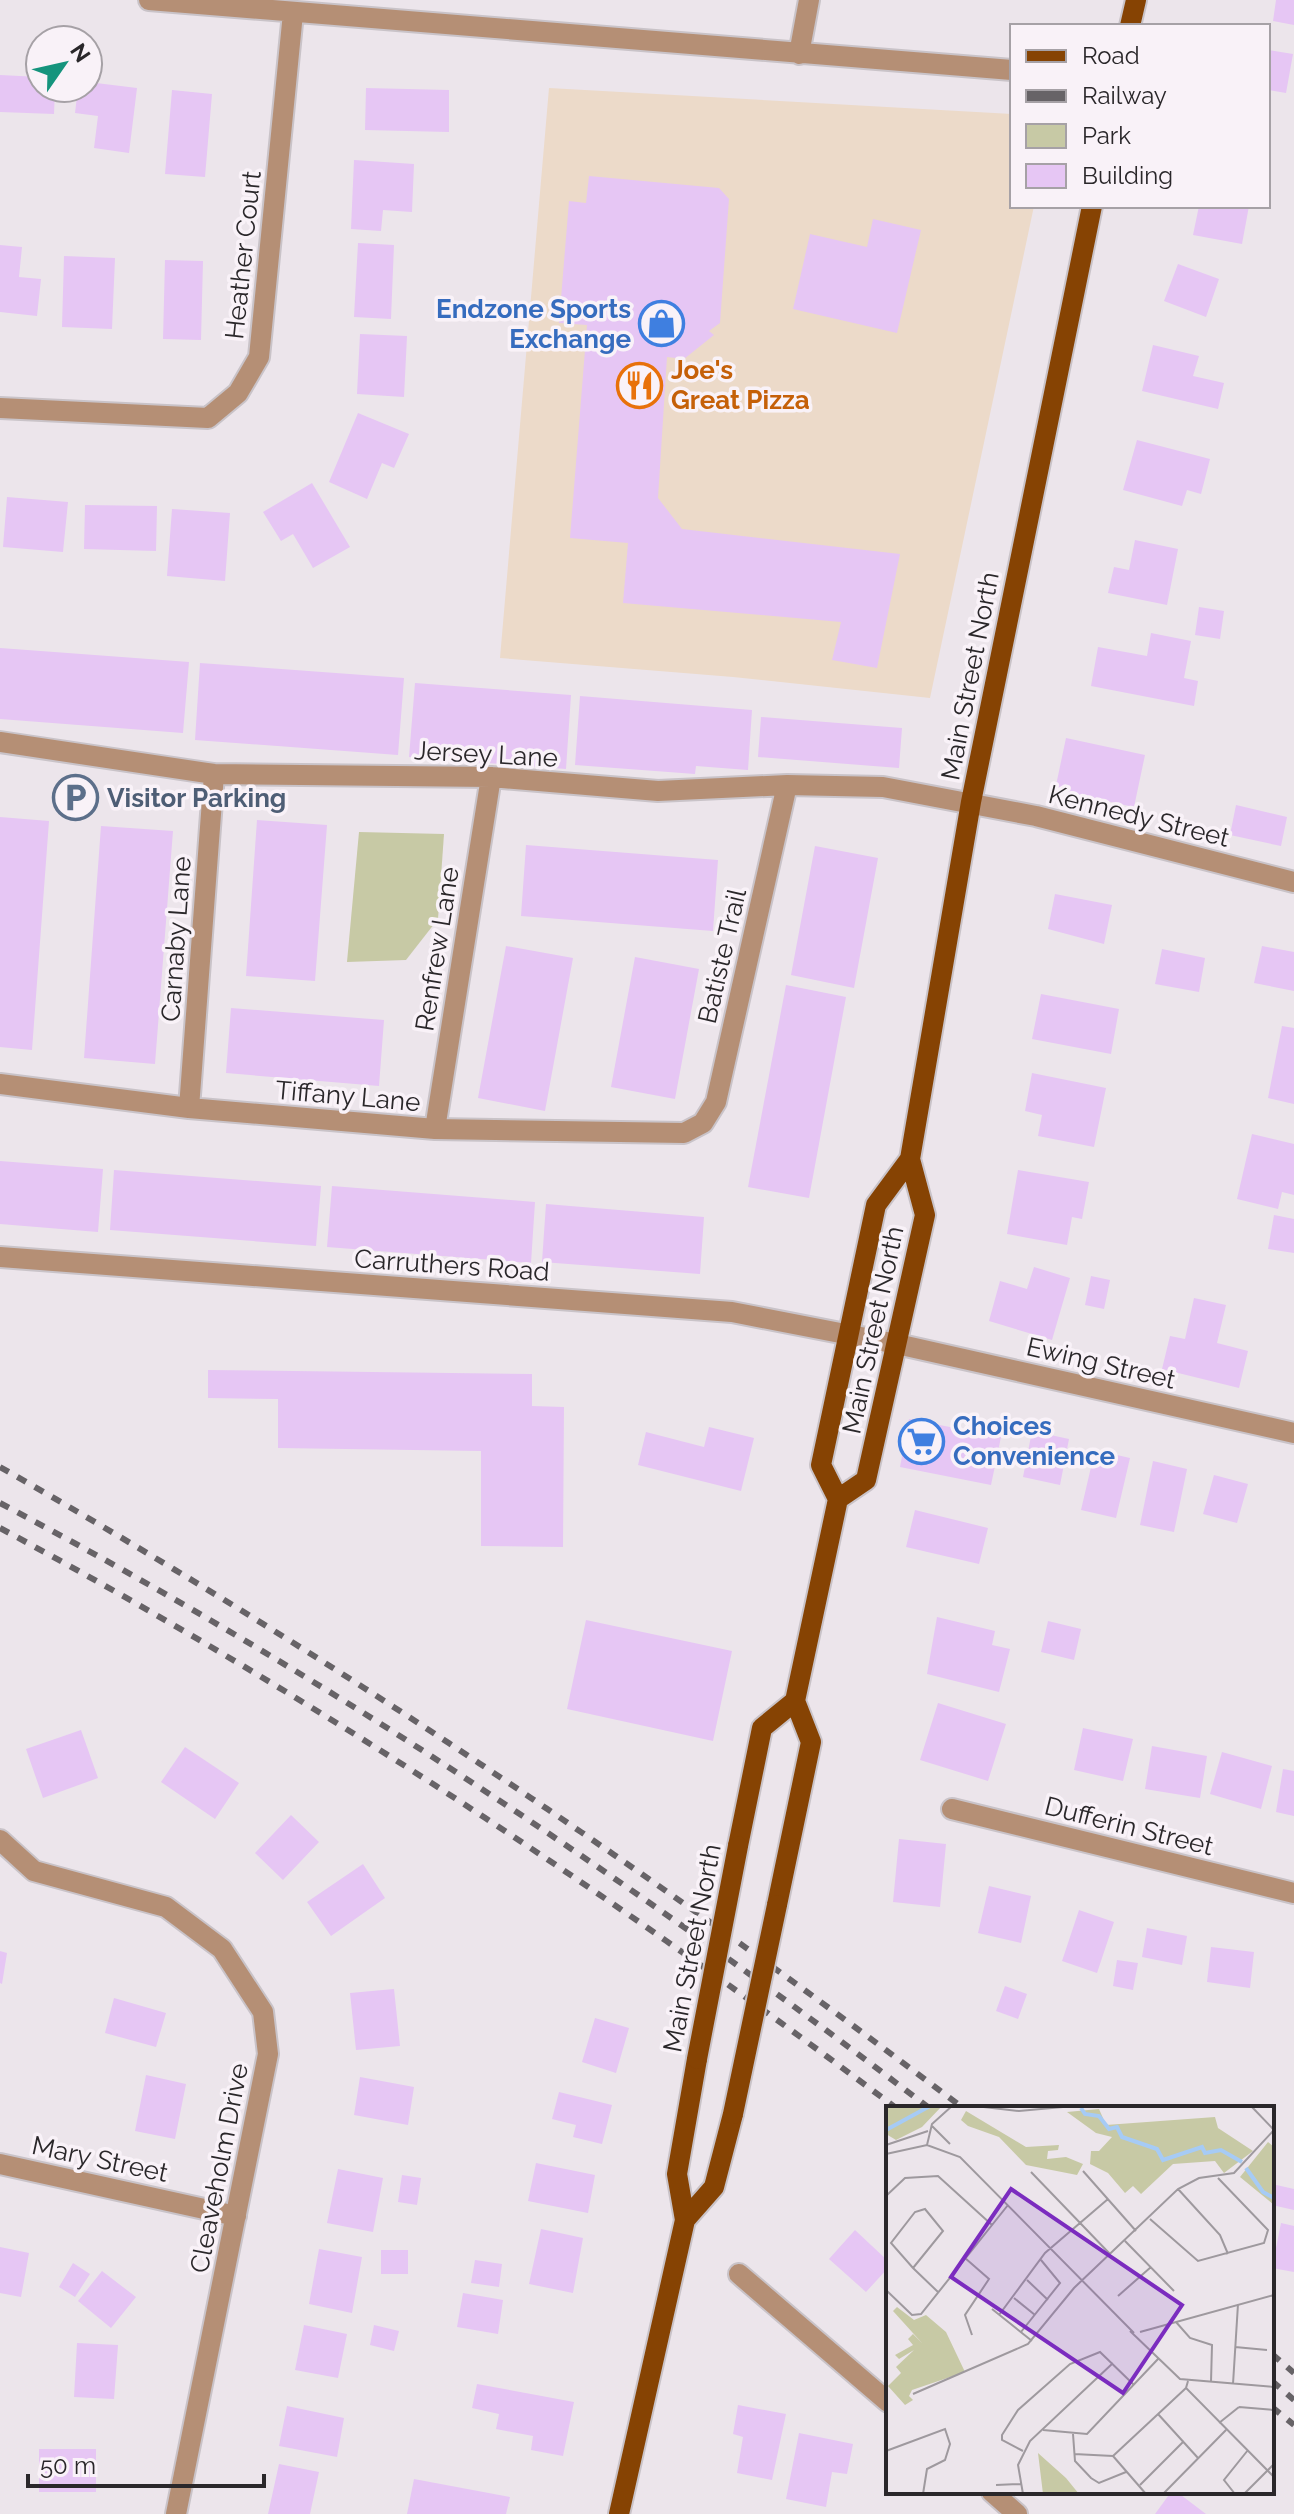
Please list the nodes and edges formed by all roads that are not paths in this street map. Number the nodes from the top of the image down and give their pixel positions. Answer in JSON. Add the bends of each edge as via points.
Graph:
{"nodes":[{"id":1,"x":149,"y":0,"type":"edge"},
{"id":2,"x":809,"y":0,"type":"edge"},
{"id":3,"x":1136,"y":0,"type":"edge"},
{"id":4,"x":293,"y":13,"type":"junction"},
{"id":5,"x":1130,"y":24,"type":"edge"},
{"id":6,"x":799,"y":54,"type":"junction"},
{"id":7,"x":1010,"y":70,"type":"edge"},
{"id":8,"x":1092,"y":208,"type":"edge"},
{"id":9,"x":0,"y":408,"type":"edge"},
{"id":10,"x":0,"y":742,"type":"edge"},
{"id":11,"x":214,"y":774,"type":"junction"},
{"id":12,"x":491,"y":777,"type":"junction"},
{"id":13,"x":787,"y":785,"type":"junction"},
{"id":14,"x":971,"y":802,"type":"junction"},
{"id":15,"x":1294,"y":882,"type":"edge"},
{"id":16,"x":0,"y":1084,"type":"edge"},
{"id":17,"x":189,"y":1108,"type":"junction"},
{"id":18,"x":435,"y":1129,"type":"junction"},
{"id":19,"x":693,"y":1129,"type":"joint"},
{"id":20,"x":910,"y":1159,"type":"junction"},
{"id":21,"x":0,"y":1257,"type":"edge"},
{"id":22,"x":846,"y":1335,"type":"junction"},
{"id":23,"x":897,"y":1344,"type":"junction"},
{"id":24,"x":1294,"y":1433,"type":"edge"},
{"id":25,"x":838,"y":1499,"type":"junction"},
{"id":26,"x":795,"y":1701,"type":"junction"},
{"id":27,"x":952,"y":1809,"type":"dead end"},
{"id":28,"x":0,"y":1840,"type":"edge"},
{"id":29,"x":1294,"y":1893,"type":"edge"},
{"id":30,"x":0,"y":2164,"type":"edge"},
{"id":31,"x":236,"y":2216,"type":"junction"},
{"id":32,"x":685,"y":2220,"type":"junction"},
{"id":33,"x":739,"y":2274,"type":"dead end"},
{"id":34,"x":886,"y":2400,"type":"edge"},
{"id":35,"x":994,"y":2494,"type":"edge"},
{"id":36,"x":176,"y":2514,"type":"edge"},
{"id":37,"x":619,"y":2514,"type":"edge"},
{"id":38,"x":1017,"y":2514,"type":"edge"}],
"edges":[{"from":1,"to":4,"type":"street"},
{"from":2,"to":6,"type":"street"},
{"from":3,"to":5,"type":"main road"},
{"from":4,"to":6,"type":"street"},
{"from":4,"to":9,"type":"street","name":"Heather Court","via":[[259,357],[238,393],[208,418]]},
{"from":6,"to":7,"type":"street"},
{"from":8,"to":14,"type":"main road","name":"Main Street North"},
{"from":10,"to":11,"type":"street","name":"Jersey Lane"},
{"from":11,"to":12,"type":"street","name":"Jersey Lane"},
{"from":11,"to":17,"type":"street","name":"Carnaby Lane"},
{"from":12,"to":13,"type":"street","name":"Jersey Lane","via":[[658,791]]},
{"from":12,"to":18,"type":"street","name":"Renfrew Lane"},
{"from":13,"to":14,"type":"street","name":"Jersey Lane","via":[[883,787]]},
{"from":13,"to":19,"type":"street","name":"Batiste Trail","via":[[716,1102]]},
{"from":14,"to":15,"type":"street","name":"Kennedy Street"},
{"from":14,"to":20,"type":"main road","name":"Main Street North"},
{"from":16,"to":17,"type":"street","name":"Tiffany Lane"},
{"from":17,"to":18,"type":"street","name":"Tiffany Lane"},
{"from":18,"to":19,"type":"street","name":"Tiffany Lane","via":[[670,1135]]},
{"from":20,"to":22,"type":"main road","name":"Main Street North","via":[[876,1205]]},
{"from":20,"to":23,"type":"main road","name":"Main Street North","via":[[925,1215]]},
{"from":21,"to":22,"type":"street","name":"Carruthers Road","via":[[732,1312]]},
{"from":22,"to":23,"type":"street","name":"Carruthers Road"},
{"from":22,"to":25,"type":"main road","name":"Main Street North","via":[[821,1465]]},
{"from":23,"to":24,"type":"street","name":"Ewing Street"},
{"from":23,"to":25,"type":"main road","name":"Main Street North","via":[[866,1480]]},
{"from":25,"to":26,"type":"main road"},
{"from":26,"to":32,"type":"main road","name":"Main Street North","bridge":true,"via":[[762,1728],[677,2174]]},
{"from":26,"to":32,"type":"main road","name":"Main Street North","bridge":true,"via":[[811,1742],[733,2114],[714,2187]]},
{"from":27,"to":29,"type":"street","name":"Dufferin Street"},
{"from":28,"to":31,"type":"street","name":"Cleaveholm Drive","via":[[34,1871],[166,1907],[222,1949],[263,2012],[268,2054]]},
{"from":30,"to":31,"type":"street","name":"Mary Street"},
{"from":31,"to":36,"type":"street","name":"Cleaveholm Drive"},
{"from":32,"to":37,"type":"main road","name":"Main Street North"},
{"from":33,"to":34,"type":"street"},
{"from":35,"to":38,"type":"street"}]}
